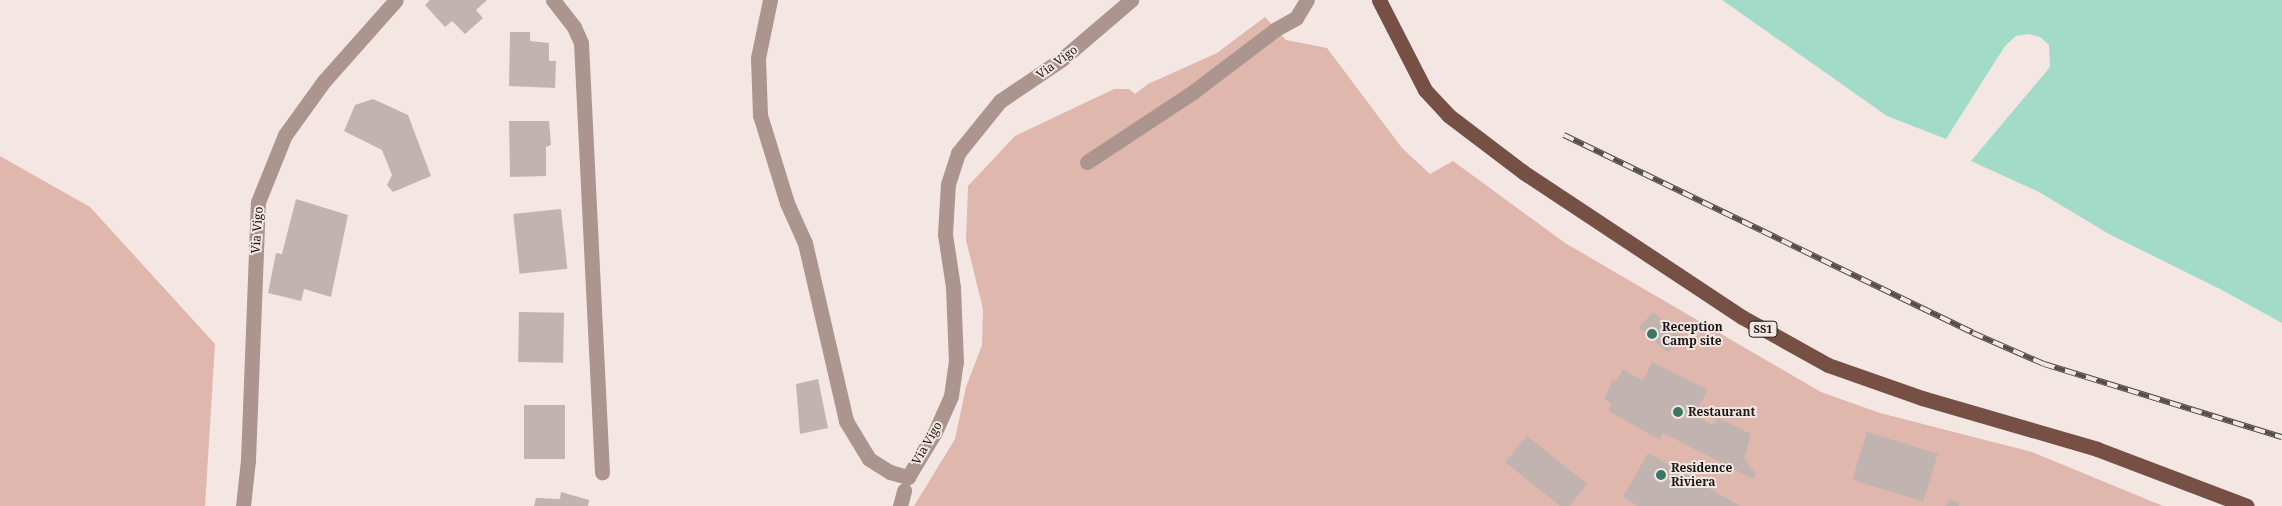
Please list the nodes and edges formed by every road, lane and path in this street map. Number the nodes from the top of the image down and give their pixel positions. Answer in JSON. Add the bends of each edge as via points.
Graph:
{"nodes":[{"id":1,"x":396,"y":0,"type":"edge"},
{"id":2,"x":553,"y":0,"type":"edge"},
{"id":3,"x":770,"y":0,"type":"edge"},
{"id":4,"x":1131,"y":0,"type":"edge"},
{"id":5,"x":1308,"y":0,"type":"edge"},
{"id":6,"x":1379,"y":0,"type":"edge"},
{"id":7,"x":1087,"y":162,"type":"dead end"},
{"id":8,"x":602,"y":472,"type":"dead end"},
{"id":9,"x":906,"y":484,"type":"junction"},
{"id":10,"x":243,"y":506,"type":"edge"},
{"id":11,"x":900,"y":506,"type":"edge"},
{"id":12,"x":2247,"y":506,"type":"edge"}],
"edges":[{"from":1,"to":10,"type":"street","name":"Via Vigo","via":[[324,81],[285,135],[258,202],[248,460]]},
{"from":2,"to":8,"type":"street","via":[[574,27],[580,43]]},
{"from":3,"to":9,"type":"street","name":"Via Vigo","via":[[758,58],[760,115],[787,203],[805,243],[846,420],[859,448],[869,459]]},
{"from":4,"to":9,"type":"street","name":"Via Vigo","via":[[1070,54],[1000,101],[958,154],[948,184],[945,234],[953,287],[956,362],[951,396]]},
{"from":5,"to":7,"type":"street","via":[[1296,18]]},
{"from":6,"to":12,"type":"main road","number":"SS1","via":[[1425,90],[1448,115],[1523,172],[1742,317],[1828,365],[1922,398],[2097,450]]},
{"from":9,"to":11,"type":"street"}]}
